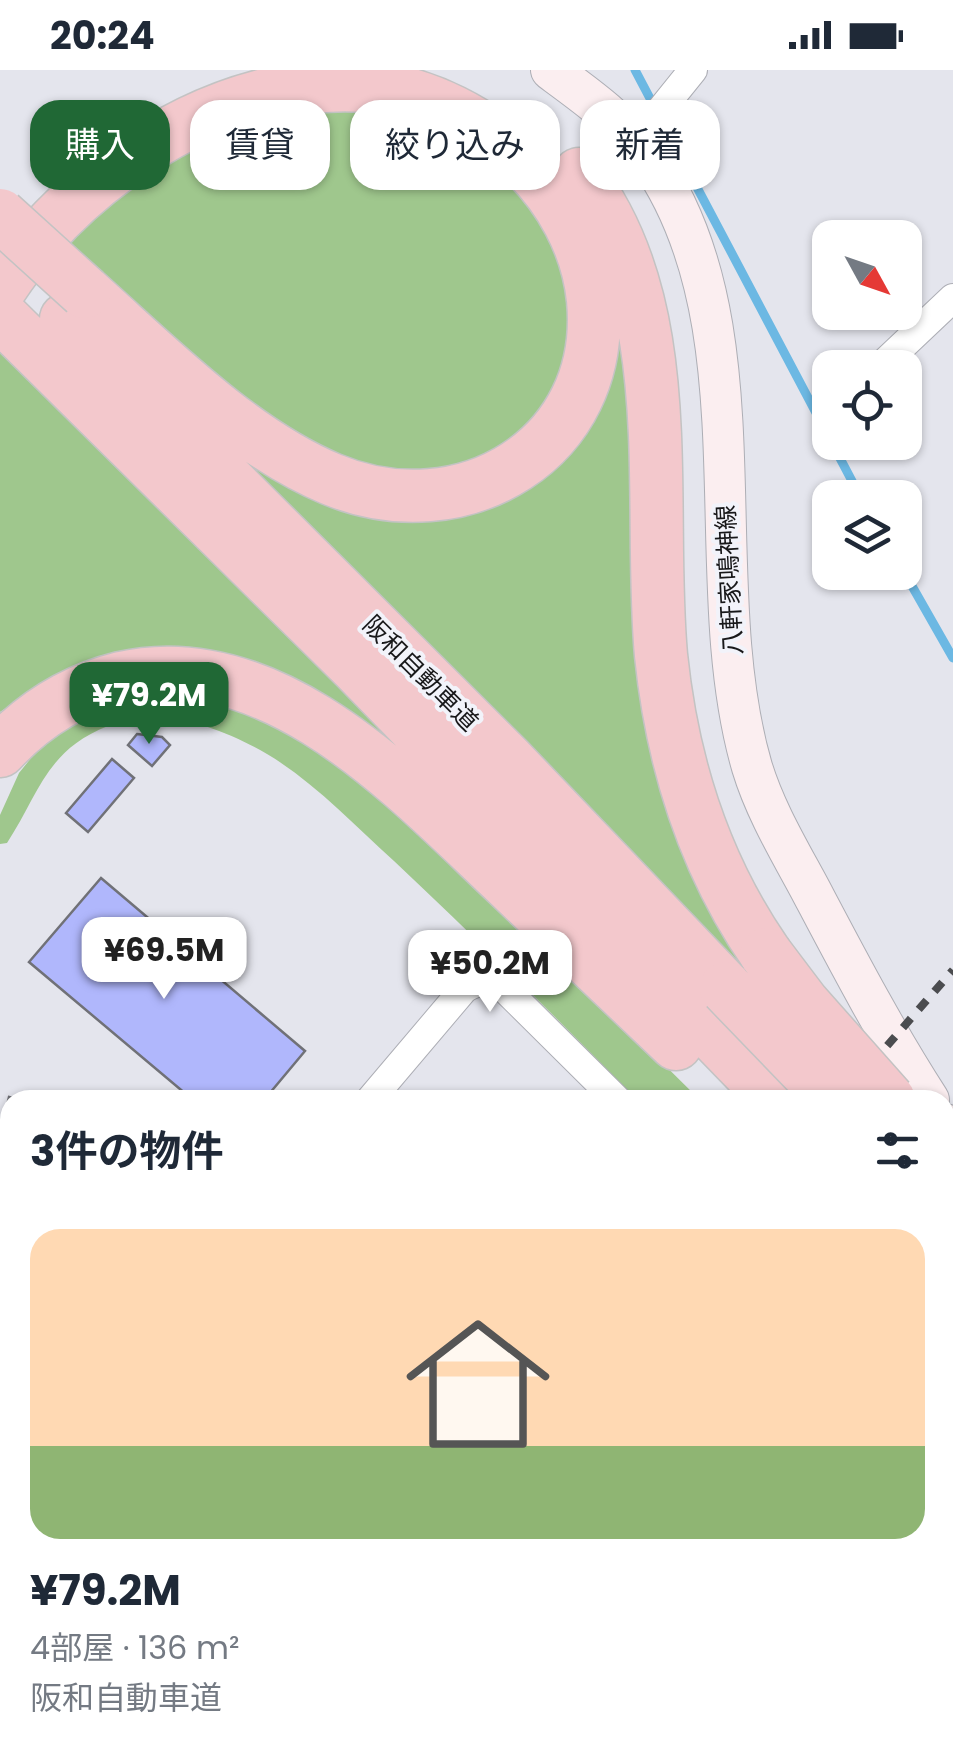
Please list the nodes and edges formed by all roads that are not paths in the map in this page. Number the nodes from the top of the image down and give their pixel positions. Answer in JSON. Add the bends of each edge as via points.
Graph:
{"nodes":[{"id":1,"x":229,"y":70,"type":"edge"},
{"id":2,"x":435,"y":70,"type":"edge"},
{"id":3,"x":552,"y":70,"type":"edge"},
{"id":4,"x":694,"y":70,"type":"edge"},
{"id":5,"x":589,"y":100,"type":"edge"},
{"id":6,"x":672,"y":100,"type":"edge"},
{"id":7,"x":666,"y":190,"type":"edge"},
{"id":8,"x":0,"y":216,"type":"edge"},
{"id":9,"x":0,"y":236,"type":"edge"},
{"id":10,"x":0,"y":255,"type":"edge"},
{"id":11,"x":0,"y":289,"type":"edge"},
{"id":12,"x":953,"y":298,"type":"edge"},
{"id":13,"x":0,"y":314,"type":"edge"},
{"id":14,"x":63,"y":322,"type":"junction"},
{"id":15,"x":898,"y":350,"type":"edge"},
{"id":16,"x":63,"y":699,"type":"junction"},
{"id":17,"x":0,"y":751,"type":"edge"},
{"id":18,"x":0,"y":768,"type":"edge"},
{"id":19,"x":872,"y":1007,"type":"junction"},
{"id":20,"x":699,"y":1016,"type":"junction"},
{"id":21,"x":378,"y":1090,"type":"edge"},
{"id":22,"x":607,"y":1090,"type":"edge"},
{"id":23,"x":729,"y":1090,"type":"edge"},
{"id":24,"x":767,"y":1090,"type":"edge"},
{"id":25,"x":793,"y":1090,"type":"edge"},
{"id":26,"x":818,"y":1090,"type":"edge"},
{"id":27,"x":880,"y":1090,"type":"edge"},
{"id":28,"x":922,"y":1090,"type":"edge"}],
"edges":[{"from":1,"to":9,"type":"highway","via":[[115,130]]},
{"from":2,"to":27,"type":"highway","bridge":true,"via":[[495,96],[549,140],[595,195],[620,247],[652,387],[661,654],[674,738],[710,854],[748,928],[803,1004]]},
{"from":3,"to":5,"type":"main road","name":"八軒家鳴神線"},
{"from":4,"to":6,"type":"street"},
{"from":7,"to":19,"type":"main road","name":"八軒家鳴神線","via":[[708,308],[735,677],[752,768]]},
{"from":8,"to":14,"type":"highway","bridge":true},
{"from":10,"to":14,"type":"highway","name":"阪和自動車道"},
{"from":11,"to":14,"type":"highway","via":[[76,202],[166,137],[266,95],[354,85],[452,111],[523,162],[571,224],[588,274],[593,321],[588,365],[571,406],[526,460],[458,493],[409,497],[352,487],[287,456],[214,404]]},
{"from":12,"to":15,"type":"street"},
{"from":13,"to":14,"type":"highway","name":"阪和自動車道"},
{"from":14,"to":20,"type":"highway","name":"阪和自動車道","via":[[509,761]]},
{"from":16,"to":17,"type":"highway"},
{"from":16,"to":18,"type":"highway"},
{"from":16,"to":20,"type":"highway","via":[[155,673],[214,678],[282,701],[365,754]]},
{"from":19,"to":25,"type":"street"},
{"from":19,"to":28,"type":"main road","name":"八軒家鳴神線"},
{"from":20,"to":23,"type":"highway"},
{"from":20,"to":24,"type":"highway","name":"阪和自動車道"},
{"from":20,"to":26,"type":"highway","name":"阪和自動車道","bridge":true},
{"from":21,"to":22,"type":"street","via":[[464,989],[480,982],[498,984]]}]}
